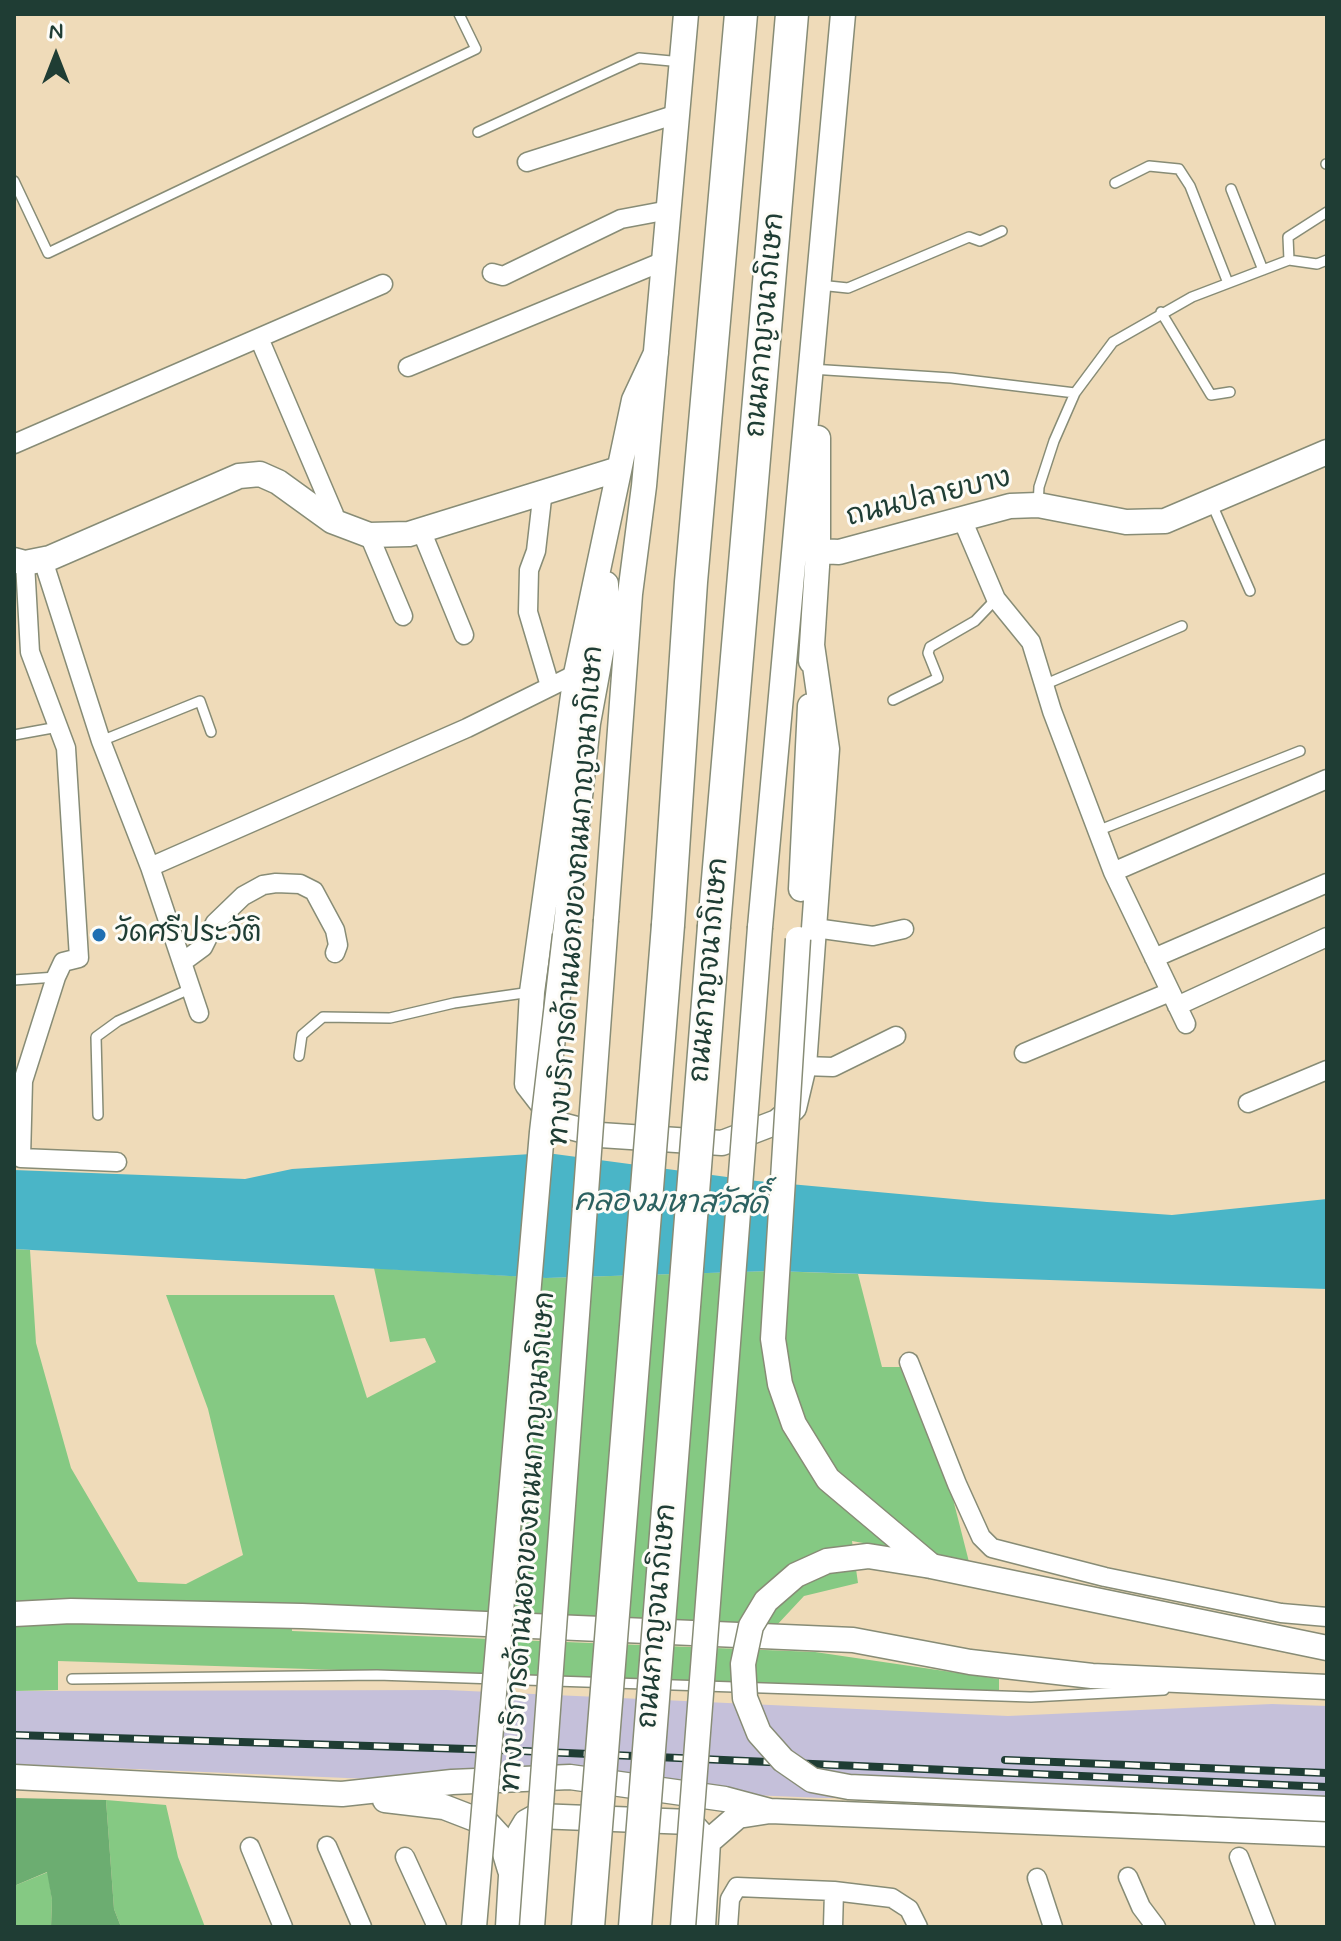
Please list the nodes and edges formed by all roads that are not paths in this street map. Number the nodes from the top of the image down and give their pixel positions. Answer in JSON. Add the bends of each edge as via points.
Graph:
{"nodes":[{"id":1,"x":459,"y":14,"type":"edge"},
{"id":2,"x":686,"y":14,"type":"edge"},
{"id":3,"x":741,"y":14,"type":"edge"},
{"id":4,"x":792,"y":14,"type":"edge"},
{"id":5,"x":843,"y":14,"type":"edge"},
{"id":6,"x":682,"y":62,"type":"junction"},
{"id":7,"x":677,"y":114,"type":"junction"},
{"id":8,"x":478,"y":132,"type":"dead end"},
{"id":9,"x":527,"y":162,"type":"dead end"},
{"id":10,"x":14,"y":181,"type":"edge"},
{"id":11,"x":1115,"y":183,"type":"dead end"},
{"id":12,"x":1231,"y":189,"type":"dead end"},
{"id":13,"x":669,"y":210,"type":"junction"},
{"id":14,"x":1327,"y":212,"type":"edge"},
{"id":15,"x":1002,"y":231,"type":"dead end"},
{"id":16,"x":1289,"y":260,"type":"junction"},
{"id":17,"x":1327,"y":260,"type":"edge"},
{"id":18,"x":664,"y":261,"type":"junction"},
{"id":19,"x":1263,"y":270,"type":"junction"},
{"id":20,"x":492,"y":273,"type":"dead end"},
{"id":21,"x":1228,"y":283,"type":"junction"},
{"id":22,"x":383,"y":284,"type":"dead end"},
{"id":23,"x":819,"y":285,"type":"junction"},
{"id":24,"x":1161,"y":312,"type":"junction"},
{"id":25,"x":259,"y":338,"type":"junction"},
{"id":26,"x":656,"y":353,"type":"junction"},
{"id":27,"x":408,"y":367,"type":"dead end"},
{"id":28,"x":811,"y":372,"type":"junction"},
{"id":29,"x":1230,"y":392,"type":"dead end"},
{"id":30,"x":1075,"y":393,"type":"junction"},
{"id":31,"x":14,"y":444,"type":"edge"},
{"id":32,"x":1327,"y":452,"type":"edge"},
{"id":33,"x":619,"y":469,"type":"junction"},
{"id":34,"x":543,"y":490,"type":"junction"},
{"id":35,"x":1211,"y":502,"type":"junction"},
{"id":36,"x":1038,"y":505,"type":"junction"},
{"id":37,"x":962,"y":519,"type":"junction"},
{"id":38,"x":332,"y":521,"type":"junction"},
{"id":39,"x":421,"y":530,"type":"junction"},
{"id":40,"x":369,"y":535,"type":"junction"},
{"id":41,"x":605,"y":549,"type":"junction"},
{"id":42,"x":818,"y":551,"type":"junction"},
{"id":43,"x":27,"y":561,"type":"edge"},
{"id":44,"x":815,"y":587,"type":"junction"},
{"id":45,"x":1250,"y":591,"type":"dead end"},
{"id":46,"x":996,"y":599,"type":"junction"},
{"id":47,"x":403,"y":616,"type":"dead end"},
{"id":48,"x":1182,"y":626,"type":"dead end"},
{"id":49,"x":464,"y":635,"type":"dead end"},
{"id":50,"x":784,"y":647,"type":"junction"},
{"id":51,"x":576,"y":674,"type":"junction"},
{"id":52,"x":1046,"y":684,"type":"junction"},
{"id":53,"x":550,"y":686,"type":"junction"},
{"id":54,"x":893,"y":700,"type":"dead end"},
{"id":55,"x":58,"y":727,"type":"junction"},
{"id":56,"x":211,"y":732,"type":"dead end"},
{"id":57,"x":14,"y":735,"type":"edge"},
{"id":58,"x":101,"y":741,"type":"junction"},
{"id":59,"x":1300,"y":751,"type":"dead end"},
{"id":60,"x":1327,"y":779,"type":"edge"},
{"id":61,"x":1097,"y":831,"type":"junction"},
{"id":62,"x":150,"y":867,"type":"junction"},
{"id":63,"x":1113,"y":872,"type":"junction"},
{"id":64,"x":1327,"y":883,"type":"edge"},
{"id":65,"x":904,"y":929,"type":"dead end"},
{"id":66,"x":806,"y":934,"type":"junction"},
{"id":67,"x":1327,"y":937,"type":"edge"},
{"id":68,"x":335,"y":953,"type":"dead end"},
{"id":69,"x":1154,"y":958,"type":"junction"},
{"id":70,"x":184,"y":961,"type":"junction"},
{"id":71,"x":56,"y":977,"type":"junction"},
{"id":72,"x":14,"y":980,"type":"edge"},
{"id":73,"x":192,"y":988,"type":"junction"},
{"id":74,"x":532,"y":992,"type":"junction"},
{"id":75,"x":1174,"y":999,"type":"junction"},
{"id":76,"x":199,"y":1013,"type":"dead end"},
{"id":77,"x":1186,"y":1024,"type":"dead end"},
{"id":78,"x":896,"y":1036,"type":"dead end"},
{"id":79,"x":1024,"y":1053,"type":"dead end"},
{"id":80,"x":299,"y":1056,"type":"dead end"},
{"id":81,"x":804,"y":1066,"type":"junction"},
{"id":82,"x":1327,"y":1070,"type":"edge"},
{"id":83,"x":1248,"y":1103,"type":"dead end"},
{"id":84,"x":98,"y":1115,"type":"dead end"},
{"id":85,"x":18,"y":1154,"type":"edge"},
{"id":86,"x":117,"y":1162,"type":"dead end"},
{"id":87,"x":909,"y":1362,"type":"dead end"},
{"id":88,"x":931,"y":1566,"type":"junction"},
{"id":89,"x":14,"y":1614,"type":"edge"},
{"id":90,"x":1327,"y":1617,"type":"edge"},
{"id":91,"x":1327,"y":1648,"type":"edge"},
{"id":92,"x":72,"y":1679,"type":"dead end"},
{"id":93,"x":1251,"y":1684,"type":"junction"},
{"id":94,"x":1327,"y":1687,"type":"edge"},
{"id":95,"x":14,"y":1777,"type":"edge"},
{"id":96,"x":342,"y":1794,"type":"junction"},
{"id":97,"x":1327,"y":1809,"type":"edge"},
{"id":98,"x":770,"y":1811,"type":"junction"},
{"id":99,"x":1327,"y":1834,"type":"edge"},
{"id":100,"x":500,"y":1837,"type":"junction"},
{"id":101,"x":708,"y":1842,"type":"junction"},
{"id":102,"x":327,"y":1846,"type":"dead end"},
{"id":103,"x":250,"y":1847,"type":"dead end"},
{"id":104,"x":405,"y":1857,"type":"dead end"},
{"id":105,"x":1239,"y":1857,"type":"dead end"},
{"id":106,"x":511,"y":1876,"type":"junction"},
{"id":107,"x":1128,"y":1877,"type":"dead end"},
{"id":108,"x":1037,"y":1878,"type":"dead end"},
{"id":109,"x":834,"y":1891,"type":"junction"},
{"id":110,"x":283,"y":1927,"type":"edge"},
{"id":111,"x":362,"y":1927,"type":"edge"},
{"id":112,"x":437,"y":1927,"type":"edge"},
{"id":113,"x":474,"y":1927,"type":"edge"},
{"id":114,"x":498,"y":1927,"type":"edge"},
{"id":115,"x":508,"y":1927,"type":"edge"},
{"id":116,"x":532,"y":1927,"type":"edge"},
{"id":117,"x":588,"y":1927,"type":"edge"},
{"id":118,"x":635,"y":1927,"type":"edge"},
{"id":119,"x":683,"y":1927,"type":"edge"},
{"id":120,"x":703,"y":1927,"type":"edge"},
{"id":121,"x":728,"y":1927,"type":"edge"},
{"id":122,"x":833,"y":1927,"type":"edge"},
{"id":123,"x":918,"y":1927,"type":"edge"},
{"id":124,"x":1053,"y":1927,"type":"edge"},
{"id":125,"x":1156,"y":1927,"type":"edge"},
{"id":126,"x":1266,"y":1927,"type":"edge"}],
"edges":[{"from":1,"to":10,"type":"lane","via":[[476,49],[48,253]]},
{"from":2,"to":6,"type":"main road","name":"ทางบริการด้านนอกของถนนกาญจนาภิเษก"},
{"from":3,"to":117,"type":"highway","name":"ถนนกาญจนาภิเษก","bridge":true,"via":[[691,582]]},
{"from":4,"to":118,"type":"highway","name":"ถนนกาญจนาภิเษก","bridge":true},
{"from":5,"to":23,"type":"main road"},
{"from":6,"to":7,"type":"main road","name":"ทางบริการด้านนอกของถนนกาญจนาภิเษก"},
{"from":6,"to":8,"type":"lane","via":[[639,58]]},
{"from":7,"to":9,"type":"street"},
{"from":7,"to":13,"type":"main road","name":"ทางบริการด้านนอกของถนนกาญจนาภิเษก"},
{"from":11,"to":21,"type":"lane","via":[[1149,166],[1179,169]]},
{"from":12,"to":19,"type":"lane"},
{"from":13,"to":18,"type":"main road","name":"ทางบริการด้านนอกของถนนกาญจนาภิเษก"},
{"from":13,"to":20,"type":"street","via":[[621,219],[503,276]]},
{"from":14,"to":16,"type":"lane","via":[[1288,237]]},
{"from":15,"to":23,"type":"lane","via":[[980,241],[969,237],[848,288]]},
{"from":16,"to":17,"type":"lane"},
{"from":16,"to":19,"type":"lane"},
{"from":18,"to":26,"type":"main road","name":"ทางบริการด้านนอกของถนนกาญจนาภิเษก"},
{"from":18,"to":27,"type":"street"},
{"from":19,"to":21,"type":"lane"},
{"from":21,"to":24,"type":"lane"},
{"from":22,"to":25,"type":"street"},
{"from":23,"to":28,"type":"main road"},
{"from":24,"to":29,"type":"lane","via":[[1211,395]]},
{"from":24,"to":30,"type":"lane","via":[[1113,342]]},
{"from":25,"to":31,"type":"street"},
{"from":25,"to":38,"type":"street","via":[[334,514]]},
{"from":26,"to":33,"type":"main road","via":[[634,400]]},
{"from":26,"to":116,"type":"main road","name":"ทางบริการด้านนอกของถนนกาญจนาภิเษก","bridge":true,"via":[[630,594]]},
{"from":28,"to":30,"type":"lane","via":[[951,378]]},
{"from":28,"to":42,"type":"main road","via":[[820,457]]},
{"from":28,"to":50,"type":"main road"},
{"from":30,"to":36,"type":"lane","via":[[1054,441]]},
{"from":32,"to":35,"type":"main road","name":"ถนนปลายบาง"},
{"from":33,"to":34,"type":"main road"},
{"from":33,"to":41,"type":"main road"},
{"from":34,"to":39,"type":"main road"},
{"from":34,"to":53,"type":"street","via":[[529,570],[528,612]]},
{"from":35,"to":36,"type":"main road","name":"ถนนปลายบาง","via":[[1165,521],[1126,522]]},
{"from":35,"to":45,"type":"lane"},
{"from":36,"to":37,"type":"main road","name":"ถนนปลายบาง","via":[[1010,506]]},
{"from":37,"to":42,"type":"main road","name":"ถนนปลายบาง","via":[[839,552]]},
{"from":37,"to":46,"type":"street"},
{"from":38,"to":40,"type":"main road"},
{"from":38,"to":43,"type":"main road","via":[[278,482],[260,474],[239,476]]},
{"from":39,"to":40,"type":"main road"},
{"from":39,"to":49,"type":"street"},
{"from":40,"to":47,"type":"street"},
{"from":41,"to":51,"type":"main road"},
{"from":41,"to":113,"type":"main road","bridge":true,"via":[[607,620],[588,723],[542,1132]]},
{"from":42,"to":44,"type":"main road"},
{"from":43,"to":55,"type":"street","via":[[26,652]]},
{"from":43,"to":58,"type":"street"},
{"from":44,"to":50,"type":"main road"},
{"from":44,"to":66,"type":"main road"},
{"from":46,"to":52,"type":"street","via":[[1031,642]]},
{"from":46,"to":54,"type":"lane","via":[[975,621],[930,647],[938,678]]},
{"from":48,"to":52,"type":"lane"},
{"from":50,"to":119,"type":"main road","bridge":true},
{"from":51,"to":53,"type":"street"},
{"from":51,"to":74,"type":"main road"},
{"from":52,"to":61,"type":"street"},
{"from":53,"to":62,"type":"street","via":[[467,728]]},
{"from":55,"to":57,"type":"lane"},
{"from":55,"to":71,"type":"street","via":[[66,748],[79,958],[63,962]]},
{"from":56,"to":58,"type":"lane","via":[[200,701]]},
{"from":58,"to":62,"type":"street"},
{"from":59,"to":61,"type":"lane"},
{"from":60,"to":63,"type":"street"},
{"from":61,"to":63,"type":"street"},
{"from":62,"to":70,"type":"street"},
{"from":63,"to":69,"type":"street"},
{"from":64,"to":69,"type":"street"},
{"from":65,"to":66,"type":"street","via":[[873,936]]},
{"from":66,"to":81,"type":"main road"},
{"from":66,"to":88,"type":"main road","bridge":true,"via":[[773,1339],[780,1384],[794,1424],[828,1479]]},
{"from":67,"to":75,"type":"street"},
{"from":68,"to":70,"type":"street","via":[[335,930],[314,891],[276,883],[243,896],[215,923],[203,947]]},
{"from":69,"to":75,"type":"street"},
{"from":70,"to":73,"type":"street"},
{"from":71,"to":72,"type":"lane"},
{"from":71,"to":85,"type":"street","via":[[23,1081]]},
{"from":73,"to":76,"type":"street"},
{"from":73,"to":84,"type":"lane","via":[[118,1021],[96,1037]]},
{"from":74,"to":80,"type":"lane","via":[[390,1018],[323,1017],[302,1035]]},
{"from":74,"to":81,"type":"main road","via":[[527,1084],[558,1124],[600,1135],[722,1143],[777,1122],[794,1108]]},
{"from":75,"to":77,"type":"street"},
{"from":75,"to":79,"type":"street"},
{"from":78,"to":81,"type":"street","via":[[833,1067]]},
{"from":82,"to":83,"type":"street"},
{"from":85,"to":86,"type":"street"},
{"from":87,"to":90,"type":"street","via":[[957,1484],[981,1537],[992,1548],[1105,1577]]},
{"from":88,"to":91,"type":"main road"},
{"from":88,"to":97,"type":"main road","bridge":true,"via":[[868,1556],[827,1561],[766,1601],[751,1626],[743,1664],[745,1698],[759,1733],[783,1760],[812,1780],[849,1787]]},
{"from":89,"to":93,"type":"main road","via":[[302,1616],[853,1640],[970,1662],[1092,1676]]},
{"from":92,"to":93,"type":"lane","via":[[392,1675],[1031,1697]]},
{"from":93,"to":94,"type":"main road"},
{"from":95,"to":96,"type":"main road"},
{"from":96,"to":98,"type":"main road","via":[[570,1777],[725,1799]]},
{"from":96,"to":100,"type":"main road","via":[[444,1807],[488,1824]]},
{"from":98,"to":99,"type":"main road"},
{"from":98,"to":101,"type":"main road","via":[[738,1816]]},
{"from":100,"to":106,"type":"main road"},
{"from":100,"to":114,"type":"street"},
{"from":101,"to":106,"type":"main road","via":[[690,1822],[537,1816],[520,1832]]},
{"from":101,"to":120,"type":"main road"},
{"from":102,"to":111,"type":"street"},
{"from":103,"to":110,"type":"street"},
{"from":104,"to":112,"type":"street"},
{"from":105,"to":126,"type":"street"},
{"from":106,"to":115,"type":"main road"},
{"from":107,"to":125,"type":"street"},
{"from":108,"to":124,"type":"street"},
{"from":109,"to":121,"type":"street","via":[[737,1887],[730,1899]]},
{"from":109,"to":122,"type":"street"},
{"from":109,"to":123,"type":"street","via":[[902,1901]]}]}
